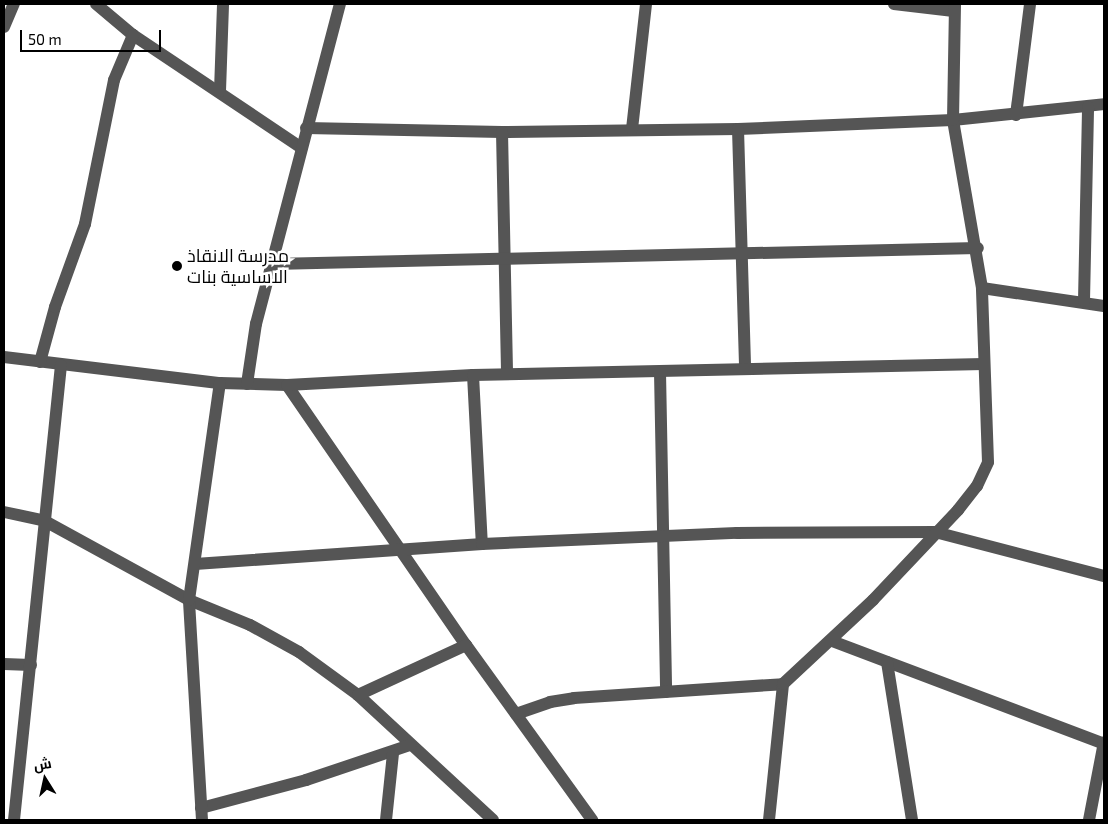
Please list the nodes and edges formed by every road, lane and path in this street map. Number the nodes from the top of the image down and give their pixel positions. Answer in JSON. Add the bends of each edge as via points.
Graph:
{"nodes":[{"id":1,"x":14,"y":4,"type":"edge"},
{"id":2,"x":96,"y":4,"type":"edge"},
{"id":3,"x":223,"y":4,"type":"edge"},
{"id":4,"x":340,"y":4,"type":"edge"},
{"id":5,"x":646,"y":4,"type":"edge"},
{"id":6,"x":894,"y":4,"type":"edge"},
{"id":7,"x":1030,"y":4,"type":"edge"},
{"id":8,"x":954,"y":8,"type":"edge"},
{"id":9,"x":4,"y":27,"type":"edge"},
{"id":10,"x":133,"y":35,"type":"junction"},
{"id":11,"x":220,"y":91,"type":"junction"},
{"id":12,"x":1104,"y":104,"type":"edge"},
{"id":13,"x":1088,"y":107,"type":"junction"},
{"id":14,"x":1016,"y":115,"type":"junction"},
{"id":15,"x":953,"y":120,"type":"junction"},
{"id":16,"x":306,"y":128,"type":"junction"},
{"id":17,"x":738,"y":129,"type":"junction"},
{"id":18,"x":632,"y":130,"type":"junction"},
{"id":19,"x":502,"y":132,"type":"junction"},
{"id":20,"x":302,"y":148,"type":"junction"},
{"id":21,"x":978,"y":248,"type":"junction"},
{"id":22,"x":744,"y":253,"type":"junction"},
{"id":23,"x":503,"y":257,"type":"junction"},
{"id":24,"x":273,"y":264,"type":"junction"},
{"id":25,"x":982,"y":288,"type":"junction"},
{"id":26,"x":1084,"y":302,"type":"junction"},
{"id":27,"x":1104,"y":306,"type":"edge"},
{"id":28,"x":4,"y":357,"type":"edge"},
{"id":29,"x":40,"y":362,"type":"junction"},
{"id":30,"x":984,"y":364,"type":"junction"},
{"id":31,"x":61,"y":365,"type":"junction"},
{"id":32,"x":745,"y":368,"type":"junction"},
{"id":33,"x":660,"y":372,"type":"junction"},
{"id":34,"x":506,"y":374,"type":"junction"},
{"id":35,"x":473,"y":375,"type":"junction"},
{"id":36,"x":220,"y":383,"type":"junction"},
{"id":37,"x":247,"y":384,"type":"junction"},
{"id":38,"x":287,"y":385,"type":"junction"},
{"id":39,"x":4,"y":512,"type":"edge"},
{"id":40,"x":43,"y":520,"type":"junction"},
{"id":41,"x":934,"y":532,"type":"junction"},
{"id":42,"x":663,"y":536,"type":"junction"},
{"id":43,"x":482,"y":544,"type":"junction"},
{"id":44,"x":400,"y":548,"type":"junction"},
{"id":45,"x":195,"y":564,"type":"junction"},
{"id":46,"x":1104,"y":576,"type":"edge"},
{"id":47,"x":189,"y":600,"type":"junction"},
{"id":48,"x":832,"y":641,"type":"junction"},
{"id":49,"x":466,"y":645,"type":"junction"},
{"id":50,"x":887,"y":662,"type":"junction"},
{"id":51,"x":4,"y":664,"type":"edge"},
{"id":52,"x":31,"y":666,"type":"junction"},
{"id":53,"x":783,"y":684,"type":"junction"},
{"id":54,"x":666,"y":692,"type":"junction"},
{"id":55,"x":358,"y":695,"type":"junction"},
{"id":56,"x":516,"y":714,"type":"junction"},
{"id":57,"x":1104,"y":744,"type":"edge"},
{"id":58,"x":410,"y":745,"type":"junction"},
{"id":59,"x":393,"y":753,"type":"junction"},
{"id":60,"x":202,"y":814,"type":"edge"},
{"id":61,"x":14,"y":820,"type":"edge"},
{"id":62,"x":386,"y":820,"type":"edge"},
{"id":63,"x":493,"y":820,"type":"edge"},
{"id":64,"x":592,"y":820,"type":"edge"},
{"id":65,"x":769,"y":820,"type":"edge"},
{"id":66,"x":912,"y":820,"type":"edge"},
{"id":67,"x":1088,"y":820,"type":"edge"}],
"edges":[{"from":1,"to":9,"type":"street"},
{"from":2,"to":10,"type":"street"},
{"from":3,"to":11,"type":"street"},
{"from":4,"to":16,"type":"street"},
{"from":5,"to":18,"type":"street"},
{"from":6,"to":8,"type":"street"},
{"from":7,"to":14,"type":"street"},
{"from":8,"to":15,"type":"street"},
{"from":10,"to":11,"type":"street"},
{"from":10,"to":29,"type":"street","via":[[114,80],[87,217]]},
{"from":11,"to":20,"type":"street"},
{"from":12,"to":13,"type":"street"},
{"from":13,"to":14,"type":"street"},
{"from":13,"to":26,"type":"street"},
{"from":14,"to":15,"type":"street"},
{"from":15,"to":17,"type":"street"},
{"from":15,"to":21,"type":"street"},
{"from":16,"to":19,"type":"street"},
{"from":16,"to":20,"type":"street"},
{"from":17,"to":18,"type":"street"},
{"from":17,"to":22,"type":"street"},
{"from":18,"to":19,"type":"street"},
{"from":19,"to":23,"type":"street"},
{"from":20,"to":24,"type":"street"},
{"from":21,"to":22,"type":"street"},
{"from":21,"to":25,"type":"street"},
{"from":22,"to":23,"type":"street"},
{"from":22,"to":32,"type":"street"},
{"from":23,"to":24,"type":"street"},
{"from":23,"to":34,"type":"street"},
{"from":24,"to":37,"type":"street","via":[[254,332]]},
{"from":25,"to":26,"type":"street"},
{"from":25,"to":30,"type":"street"},
{"from":26,"to":27,"type":"street"},
{"from":28,"to":29,"type":"street"},
{"from":29,"to":31,"type":"street"},
{"from":30,"to":32,"type":"street"},
{"from":30,"to":41,"type":"street","via":[[988,462],[977,486]]},
{"from":31,"to":36,"type":"street"},
{"from":31,"to":40,"type":"street"},
{"from":32,"to":33,"type":"street"},
{"from":33,"to":34,"type":"street"},
{"from":33,"to":42,"type":"street"},
{"from":34,"to":35,"type":"street"},
{"from":35,"to":38,"type":"street"},
{"from":35,"to":43,"type":"street"},
{"from":36,"to":37,"type":"street"},
{"from":36,"to":45,"type":"street"},
{"from":37,"to":38,"type":"street"},
{"from":38,"to":44,"type":"street"},
{"from":39,"to":40,"type":"street"},
{"from":40,"to":47,"type":"street"},
{"from":40,"to":52,"type":"street"},
{"from":41,"to":42,"type":"street"},
{"from":41,"to":46,"type":"street"},
{"from":41,"to":48,"type":"street"},
{"from":42,"to":43,"type":"street"},
{"from":42,"to":54,"type":"street"},
{"from":43,"to":44,"type":"street"},
{"from":44,"to":45,"type":"street"},
{"from":44,"to":49,"type":"street"},
{"from":45,"to":47,"type":"street"},
{"from":47,"to":55,"type":"street","via":[[250,624],[300,652]]},
{"from":47,"to":60,"type":"street"},
{"from":48,"to":50,"type":"street"},
{"from":48,"to":53,"type":"street"},
{"from":49,"to":55,"type":"street"},
{"from":49,"to":56,"type":"street"},
{"from":50,"to":57,"type":"street"},
{"from":50,"to":66,"type":"street"},
{"from":51,"to":52,"type":"street"},
{"from":52,"to":61,"type":"street"},
{"from":53,"to":54,"type":"street"},
{"from":53,"to":65,"type":"street"},
{"from":54,"to":56,"type":"street","via":[[550,702]]},
{"from":55,"to":58,"type":"street"},
{"from":56,"to":64,"type":"street"},
{"from":57,"to":67,"type":"street"},
{"from":58,"to":59,"type":"street"},
{"from":58,"to":63,"type":"street"},
{"from":59,"to":60,"type":"street"},
{"from":59,"to":62,"type":"street"}]}
